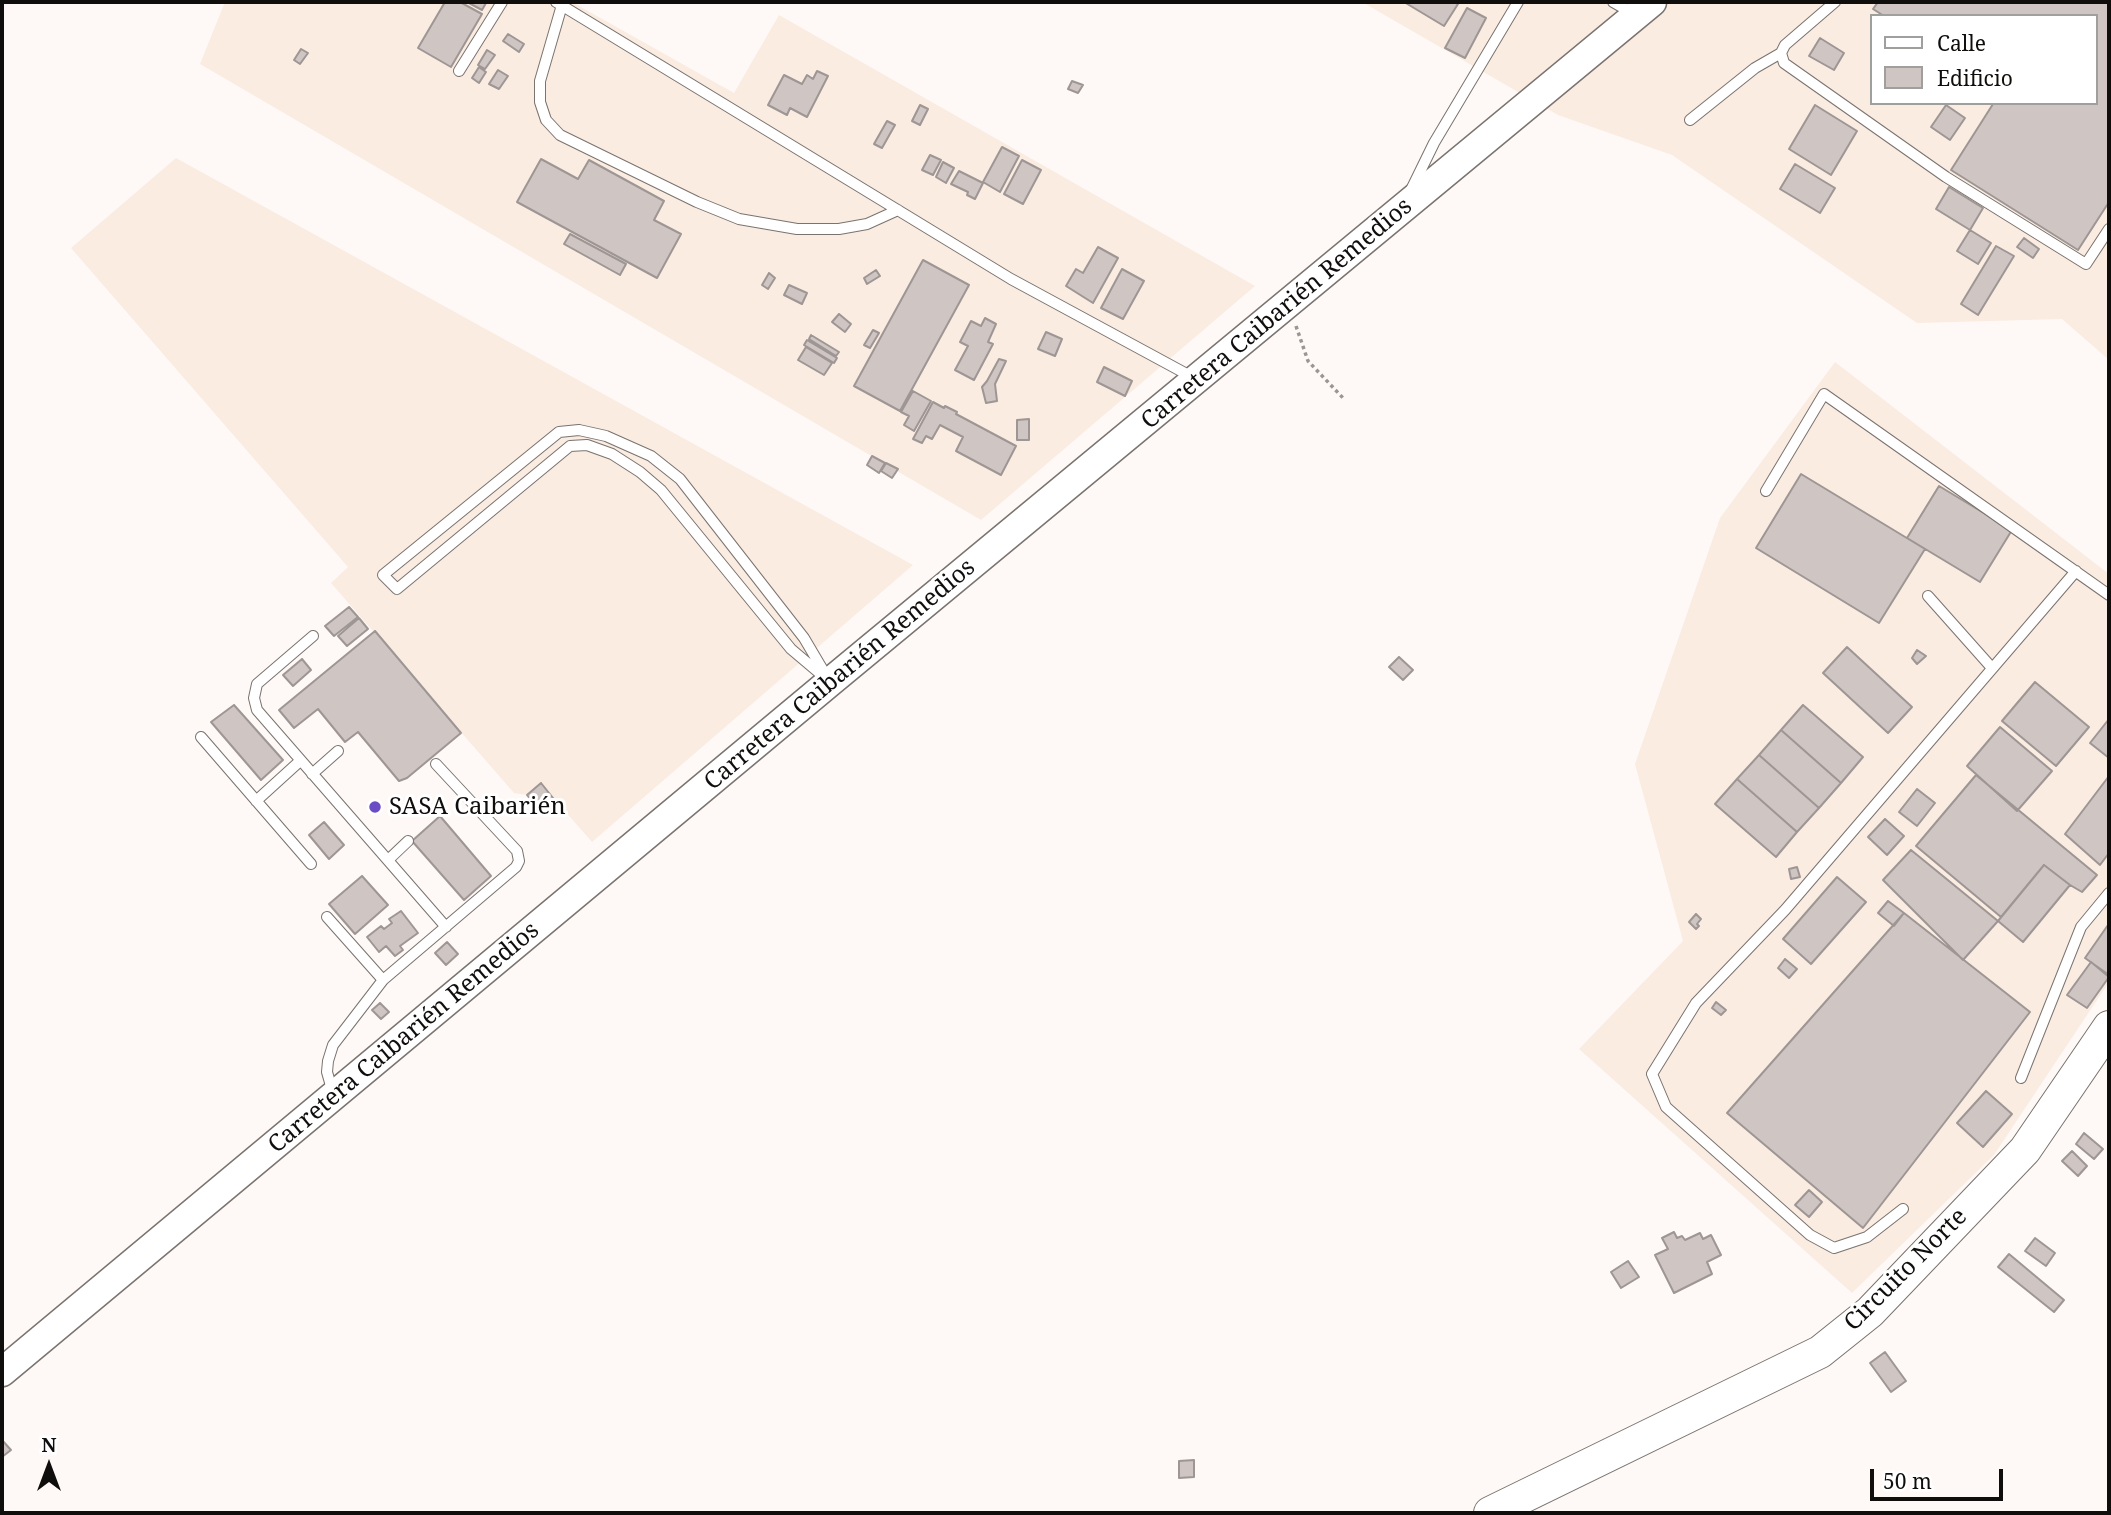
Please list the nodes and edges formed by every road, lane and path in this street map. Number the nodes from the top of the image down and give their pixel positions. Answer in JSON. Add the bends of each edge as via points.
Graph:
{"nodes":[{"id":1,"x":502,"y":2,"type":"edge"},
{"id":2,"x":1518,"y":2,"type":"edge"},
{"id":3,"x":1835,"y":2,"type":"edge"},
{"id":4,"x":559,"y":4,"type":"edge"},
{"id":5,"x":1634,"y":6,"type":"edge"},
{"id":6,"x":1781,"y":53,"type":"junction"},
{"id":7,"x":459,"y":71,"type":"dead end"},
{"id":8,"x":1690,"y":120,"type":"dead end"},
{"id":9,"x":898,"y":210,"type":"junction"},
{"id":10,"x":1402,"y":210,"type":"junction"},
{"id":11,"x":2109,"y":229,"type":"edge"},
{"id":12,"x":1288,"y":304,"type":"junction"},
{"id":13,"x":1197,"y":380,"type":"junction"},
{"id":14,"x":1344,"y":398,"type":"dead end"},
{"id":15,"x":1766,"y":491,"type":"dead end"},
{"id":16,"x":2076,"y":571,"type":"junction"},
{"id":17,"x":2109,"y":594,"type":"edge"},
{"id":18,"x":1927,"y":596,"type":"dead end"},
{"id":19,"x":313,"y":635,"type":"dead end"},
{"id":20,"x":1992,"y":667,"type":"junction"},
{"id":21,"x":830,"y":682,"type":"junction"},
{"id":22,"x":201,"y":737,"type":"dead end"},
{"id":23,"x":338,"y":751,"type":"dead end"},
{"id":24,"x":300,"y":761,"type":"junction"},
{"id":25,"x":436,"y":764,"type":"dead end"},
{"id":26,"x":312,"y":774,"type":"junction"},
{"id":27,"x":256,"y":801,"type":"junction"},
{"id":28,"x":408,"y":841,"type":"dead end"},
{"id":29,"x":387,"y":860,"type":"junction"},
{"id":30,"x":311,"y":864,"type":"dead end"},
{"id":31,"x":2109,"y":893,"type":"edge"},
{"id":32,"x":327,"y":917,"type":"dead end"},
{"id":33,"x":446,"y":927,"type":"junction"},
{"id":34,"x":383,"y":980,"type":"junction"},
{"id":35,"x":2109,"y":1027,"type":"edge"},
{"id":36,"x":2021,"y":1078,"type":"dead end"},
{"id":37,"x":334,"y":1097,"type":"junction"},
{"id":38,"x":1903,"y":1209,"type":"dead end"},
{"id":39,"x":2,"y":1374,"type":"edge"},
{"id":40,"x":1490,"y":1513,"type":"edge"}],
"edges":[{"from":1,"to":7,"type":"lane"},
{"from":2,"to":10,"type":"lane","via":[[1434,142]]},
{"from":3,"to":6,"type":"lane"},
{"from":4,"to":9,"type":"lane"},
{"from":4,"to":9,"type":"lane","via":[[540,81],[540,102],[546,120],[560,135],[739,219],[797,229],[839,229],[867,224]]},
{"from":5,"to":10,"type":"street","name":"Carretera Caibarién Remedios"},
{"from":6,"to":8,"type":"lane"},
{"from":6,"to":11,"type":"lane","via":[[1784,63],[1946,177],[2086,264]]},
{"from":9,"to":13,"type":"lane","via":[[1012,279]]},
{"from":10,"to":12,"type":"street","name":"Carretera Caibarién Remedios"},
{"from":12,"to":13,"type":"street","name":"Carretera Caibarién Remedios"},
{"from":12,"to":14,"type":"path","via":[[1308,361]]},
{"from":13,"to":21,"type":"street","name":"Carretera Caibarién Remedios"},
{"from":15,"to":16,"type":"lane","via":[[1824,394]]},
{"from":16,"to":17,"type":"lane"},
{"from":16,"to":20,"type":"lane"},
{"from":18,"to":20,"type":"lane"},
{"from":19,"to":24,"type":"lane","via":[[257,684],[254,698],[257,710]]},
{"from":20,"to":38,"type":"lane","via":[[1785,910],[1696,1003],[1652,1074],[1666,1107],[1811,1235],[1834,1248],[1867,1237]]},
{"from":21,"to":21,"type":"lane","via":[[804,638],[680,479],[651,456],[606,436],[579,430],[559,432],[383,575],[397,589],[570,446],[587,445],[612,454],[661,491],[791,649]]},
{"from":21,"to":37,"type":"street","name":"Carretera Caibarién Remedios"},
{"from":22,"to":27,"type":"lane"},
{"from":23,"to":26,"type":"lane"},
{"from":24,"to":26,"type":"lane"},
{"from":24,"to":27,"type":"lane"},
{"from":25,"to":33,"type":"lane","via":[[517,851],[519,861]]},
{"from":26,"to":29,"type":"lane"},
{"from":27,"to":30,"type":"lane"},
{"from":28,"to":29,"type":"lane"},
{"from":29,"to":33,"type":"lane"},
{"from":31,"to":36,"type":"lane","via":[[2081,927]]},
{"from":32,"to":34,"type":"lane"},
{"from":33,"to":34,"type":"lane"},
{"from":34,"to":37,"type":"lane","via":[[333,1045],[327,1072]]},
{"from":35,"to":40,"type":"main road","name":"Circuito Norte","via":[[2025,1150],[1870,1312],[1820,1352]]},
{"from":37,"to":39,"type":"street","name":"Carretera Caibarién Remedios"}]}
